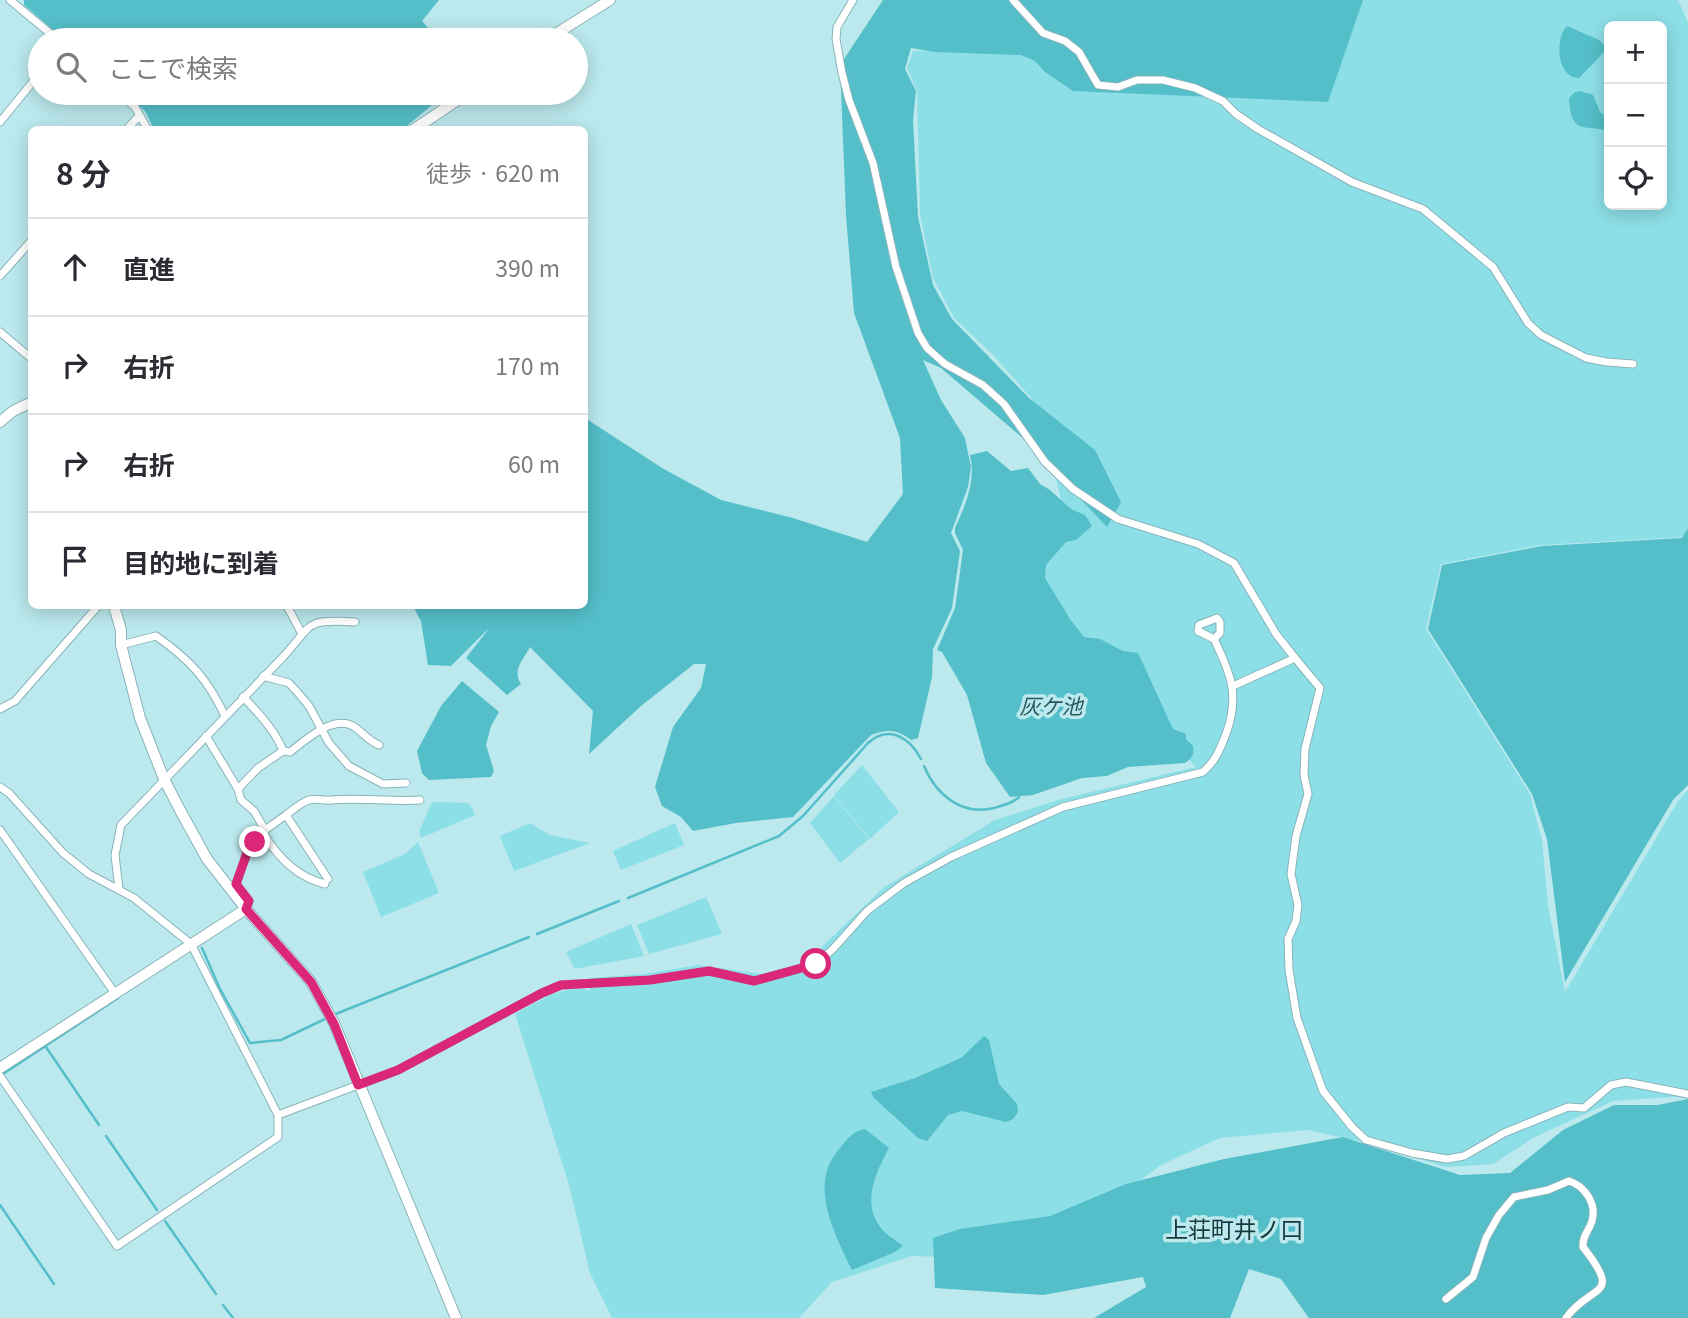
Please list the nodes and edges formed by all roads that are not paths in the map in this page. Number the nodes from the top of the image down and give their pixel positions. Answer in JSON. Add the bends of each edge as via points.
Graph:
{"nodes":[{"id":1,"x":10,"y":0,"type":"edge"},
{"id":2,"x":610,"y":0,"type":"edge"},
{"id":3,"x":853,"y":0,"type":"edge"},
{"id":4,"x":1013,"y":0,"type":"edge"},
{"id":5,"x":44,"y":28,"type":"edge"},
{"id":6,"x":566,"y":28,"type":"edge"},
{"id":7,"x":28,"y":88,"type":"edge"},
{"id":8,"x":133,"y":105,"type":"edge"},
{"id":9,"x":450,"y":105,"type":"edge"},
{"id":10,"x":139,"y":116,"type":"junction"},
{"id":11,"x":0,"y":122,"type":"edge"},
{"id":12,"x":130,"y":126,"type":"edge"},
{"id":13,"x":145,"y":126,"type":"edge"},
{"id":14,"x":420,"y":126,"type":"edge"},
{"id":15,"x":28,"y":244,"type":"edge"},
{"id":16,"x":0,"y":276,"type":"edge"},
{"id":17,"x":0,"y":332,"type":"edge"},
{"id":18,"x":28,"y":356,"type":"edge"},
{"id":19,"x":1633,"y":364,"type":"dead end"},
{"id":20,"x":28,"y":404,"type":"edge"},
{"id":21,"x":0,"y":422,"type":"edge"},
{"id":22,"x":95,"y":609,"type":"edge"},
{"id":23,"x":115,"y":609,"type":"edge"},
{"id":24,"x":289,"y":609,"type":"edge"},
{"id":25,"x":355,"y":622,"type":"dead end"},
{"id":26,"x":301,"y":632,"type":"junction"},
{"id":27,"x":1214,"y":639,"type":"dead end"},
{"id":28,"x":121,"y":645,"type":"junction"},
{"id":29,"x":1295,"y":658,"type":"junction"},
{"id":30,"x":263,"y":676,"type":"junction"},
{"id":31,"x":1233,"y":686,"type":"junction"},
{"id":32,"x":243,"y":697,"type":"junction"},
{"id":33,"x":0,"y":709,"type":"edge"},
{"id":34,"x":225,"y":716,"type":"junction"},
{"id":35,"x":320,"y":728,"type":"junction"},
{"id":36,"x":206,"y":736,"type":"junction"},
{"id":37,"x":379,"y":745,"type":"dead end"},
{"id":38,"x":283,"y":751,"type":"junction"},
{"id":39,"x":164,"y":779,"type":"junction"},
{"id":40,"x":406,"y":783,"type":"dead end"},
{"id":41,"x":0,"y":787,"type":"edge"},
{"id":42,"x":238,"y":789,"type":"junction"},
{"id":43,"x":420,"y":800,"type":"dead end"},
{"id":44,"x":286,"y":816,"type":"junction"},
{"id":45,"x":0,"y":830,"type":"edge"},
{"id":46,"x":265,"y":833,"type":"junction"},
{"id":47,"x":118,"y":889,"type":"junction"},
{"id":48,"x":246,"y":909,"type":"junction"},
{"id":49,"x":191,"y":944,"type":"junction"},
{"id":50,"x":114,"y":992,"type":"junction"},
{"id":51,"x":0,"y":1068,"type":"edge"},
{"id":52,"x":0,"y":1076,"type":"edge"},
{"id":53,"x":358,"y":1085,"type":"junction"},
{"id":54,"x":1688,"y":1094,"type":"edge"},
{"id":55,"x":278,"y":1115,"type":"junction"},
{"id":56,"x":1446,"y":1299,"type":"dead end"},
{"id":57,"x":456,"y":1318,"type":"edge"},
{"id":58,"x":1566,"y":1318,"type":"edge"}],
"edges":[{"from":1,"to":5,"type":"street"},
{"from":2,"to":6,"type":"street"},
{"from":3,"to":29,"type":"street","via":[[837,27],[842,73],[873,163],[896,267],[927,348],[945,364],[984,385],[1004,404],[1045,462],[1073,489],[1118,519],[1198,544],[1234,563]]},
{"from":4,"to":19,"type":"street","via":[[1043,33],[1079,52],[1098,85],[1118,87],[1137,80],[1163,79],[1223,101],[1258,129],[1352,182],[1423,209],[1493,267],[1528,323],[1541,335],[1586,358]]},
{"from":7,"to":11,"type":"street"},
{"from":8,"to":10,"type":"street"},
{"from":9,"to":14,"type":"street"},
{"from":10,"to":12,"type":"street"},
{"from":10,"to":13,"type":"street"},
{"from":15,"to":16,"type":"street"},
{"from":17,"to":18,"type":"street"},
{"from":20,"to":21,"type":"street"},
{"from":22,"to":33,"type":"street","via":[[15,701]]},
{"from":23,"to":28,"type":"street"},
{"from":24,"to":26,"type":"street"},
{"from":25,"to":26,"type":"street","via":[[319,621]]},
{"from":26,"to":30,"type":"street"},
{"from":27,"to":31,"type":"street"},
{"from":28,"to":34,"type":"street","via":[[156,636],[192,664]]},
{"from":28,"to":39,"type":"street","via":[[140,718]]},
{"from":29,"to":31,"type":"street"},
{"from":29,"to":54,"type":"street","via":[[1320,688],[1305,749],[1308,794],[1298,824],[1292,874],[1298,905],[1288,939],[1293,1001],[1319,1082],[1352,1126],[1366,1140],[1447,1159],[1464,1156],[1504,1133],[1568,1107],[1584,1108],[1611,1085],[1626,1082]]},
{"from":30,"to":32,"type":"street"},
{"from":30,"to":35,"type":"street","via":[[289,684],[309,706]]},
{"from":31,"to":53,"type":"street","via":[[1230,724],[1216,760],[1203,772],[1063,807],[951,858],[904,883],[867,911],[816,964],[754,981],[709,971],[561,985],[398,1070]]},
{"from":32,"to":34,"type":"street"},
{"from":32,"to":38,"type":"street"},
{"from":34,"to":36,"type":"street"},
{"from":35,"to":37,"type":"street","via":[[353,726]]},
{"from":35,"to":38,"type":"street","via":[[290,752]]},
{"from":35,"to":40,"type":"street","via":[[349,766],[383,784]]},
{"from":36,"to":39,"type":"street"},
{"from":36,"to":42,"type":"street"},
{"from":38,"to":42,"type":"street"},
{"from":39,"to":47,"type":"street","via":[[121,825],[115,855]]},
{"from":39,"to":48,"type":"street","via":[[207,859]]},
{"from":41,"to":47,"type":"street","via":[[63,853]]},
{"from":42,"to":46,"type":"street"},
{"from":43,"to":44,"type":"street","via":[[315,799]]},
{"from":44,"to":46,"type":"street"},
{"from":44,"to":46,"type":"street","via":[[326,882],[306,878],[287,864]]},
{"from":45,"to":50,"type":"street"},
{"from":46,"to":48,"type":"street","via":[[248,850],[236,884],[249,901]]},
{"from":47,"to":49,"type":"street"},
{"from":48,"to":49,"type":"street"},
{"from":48,"to":53,"type":"street","via":[[311,982]]},
{"from":49,"to":50,"type":"street"},
{"from":49,"to":55,"type":"street"},
{"from":50,"to":51,"type":"street"},
{"from":52,"to":55,"type":"street","via":[[117,1245],[278,1137]]},
{"from":53,"to":55,"type":"street"},
{"from":53,"to":57,"type":"street"},
{"from":56,"to":58,"type":"street","via":[[1473,1277],[1486,1238],[1514,1197],[1569,1181],[1582,1188],[1592,1207],[1594,1218],[1583,1247],[1597,1265],[1602,1282],[1601,1288],[1579,1302]]}]}
